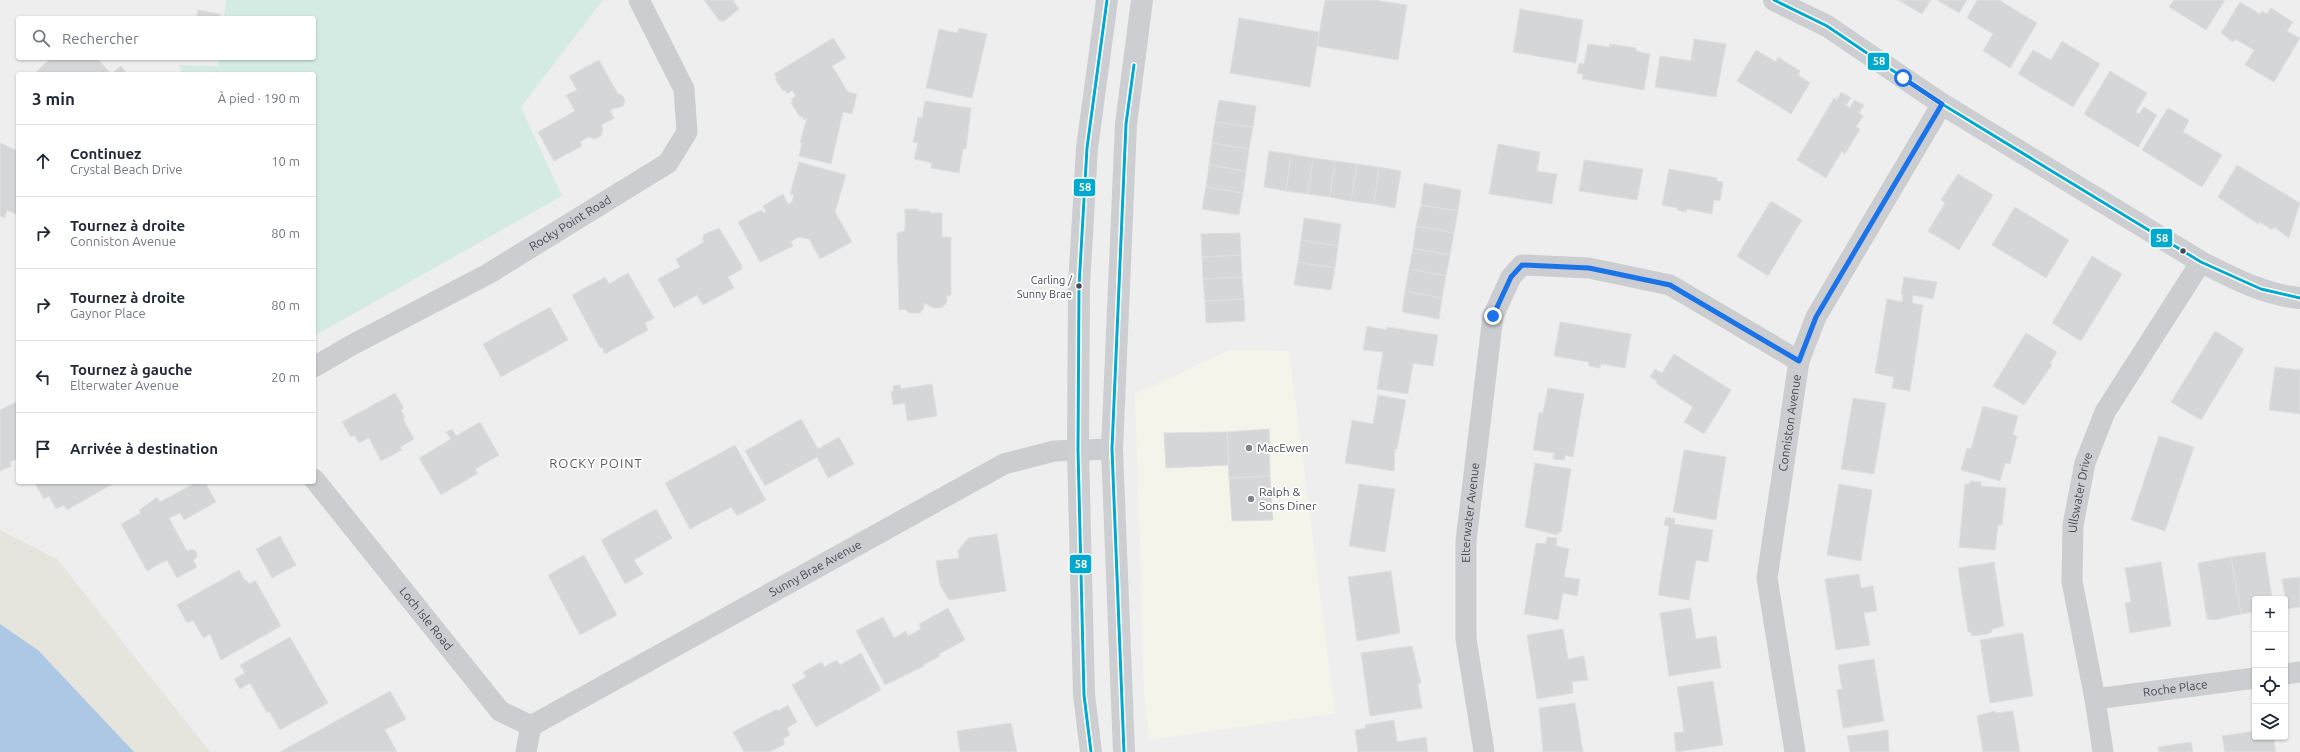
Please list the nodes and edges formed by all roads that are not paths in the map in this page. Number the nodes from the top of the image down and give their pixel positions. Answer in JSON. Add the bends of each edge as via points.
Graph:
{"nodes":[{"id":1,"x":639,"y":0,"type":"edge"},
{"id":2,"x":1107,"y":0,"type":"edge"},
{"id":3,"x":1142,"y":0,"type":"edge"},
{"id":4,"x":1774,"y":0,"type":"edge"},
{"id":5,"x":1942,"y":104,"type":"junction"},
{"id":6,"x":2201,"y":262,"type":"junction"},
{"id":7,"x":2300,"y":298,"type":"edge"},
{"id":8,"x":1799,"y":361,"type":"junction"},
{"id":9,"x":316,"y":366,"type":"edge"},
{"id":10,"x":1112,"y":449,"type":"junction"},
{"id":11,"x":1078,"y":450,"type":"junction"},
{"id":12,"x":316,"y":481,"type":"edge"},
{"id":13,"x":2300,"y":672,"type":"edge"},
{"id":14,"x":2288,"y":674,"type":"edge"},
{"id":15,"x":2252,"y":678,"type":"edge"},
{"id":16,"x":2095,"y":699,"type":"junction"},
{"id":17,"x":531,"y":726,"type":"junction"},
{"id":18,"x":526,"y":752,"type":"edge"},
{"id":19,"x":1090,"y":752,"type":"edge"},
{"id":20,"x":1124,"y":752,"type":"edge"},
{"id":21,"x":1484,"y":752,"type":"edge"},
{"id":22,"x":1795,"y":752,"type":"edge"},
{"id":23,"x":2103,"y":752,"type":"edge"}],
"edges":[{"from":1,"to":9,"type":"street","name":"Rocky Point Road","via":[[684,89],[687,132],[668,163],[488,274]]},
{"from":2,"to":11,"type":"main road","via":[[1087,148],[1079,286]]},
{"from":3,"to":10,"type":"main road","via":[[1126,124]]},
{"from":4,"to":5,"type":"main road","via":[[1827,26]]},
{"from":5,"to":6,"type":"main road"},
{"from":5,"to":8,"type":"street","name":"Conniston Avenue","via":[[1816,317]]},
{"from":6,"to":7,"type":"main road","via":[[2235,279],[2288,297]]},
{"from":6,"to":16,"type":"street","name":"Ullswater Drive","via":[[2105,412],[2085,463],[2073,525],[2072,581]]},
{"from":8,"to":21,"type":"street","name":"Elterwater Avenue","via":[[1670,285],[1589,268],[1522,265],[1511,277],[1493,316],[1466,541],[1466,639]]},
{"from":8,"to":22,"type":"street","name":"Conniston Avenue","via":[[1767,578]]},
{"from":10,"to":11,"type":"street","name":"Sunny Brae Avenue"},
{"from":10,"to":20,"type":"main road"},
{"from":11,"to":17,"type":"street","name":"Sunny Brae Avenue","via":[[1054,450],[1004,464]]},
{"from":11,"to":19,"type":"main road","via":[[1084,695]]},
{"from":12,"to":17,"type":"street","name":"Loch Isle Road","via":[[500,711]]},
{"from":13,"to":14,"type":"street"},
{"from":15,"to":16,"type":"street","name":"Roche Place"},
{"from":16,"to":23,"type":"street","name":"Ullswater Drive"},
{"from":17,"to":18,"type":"street"}]}
